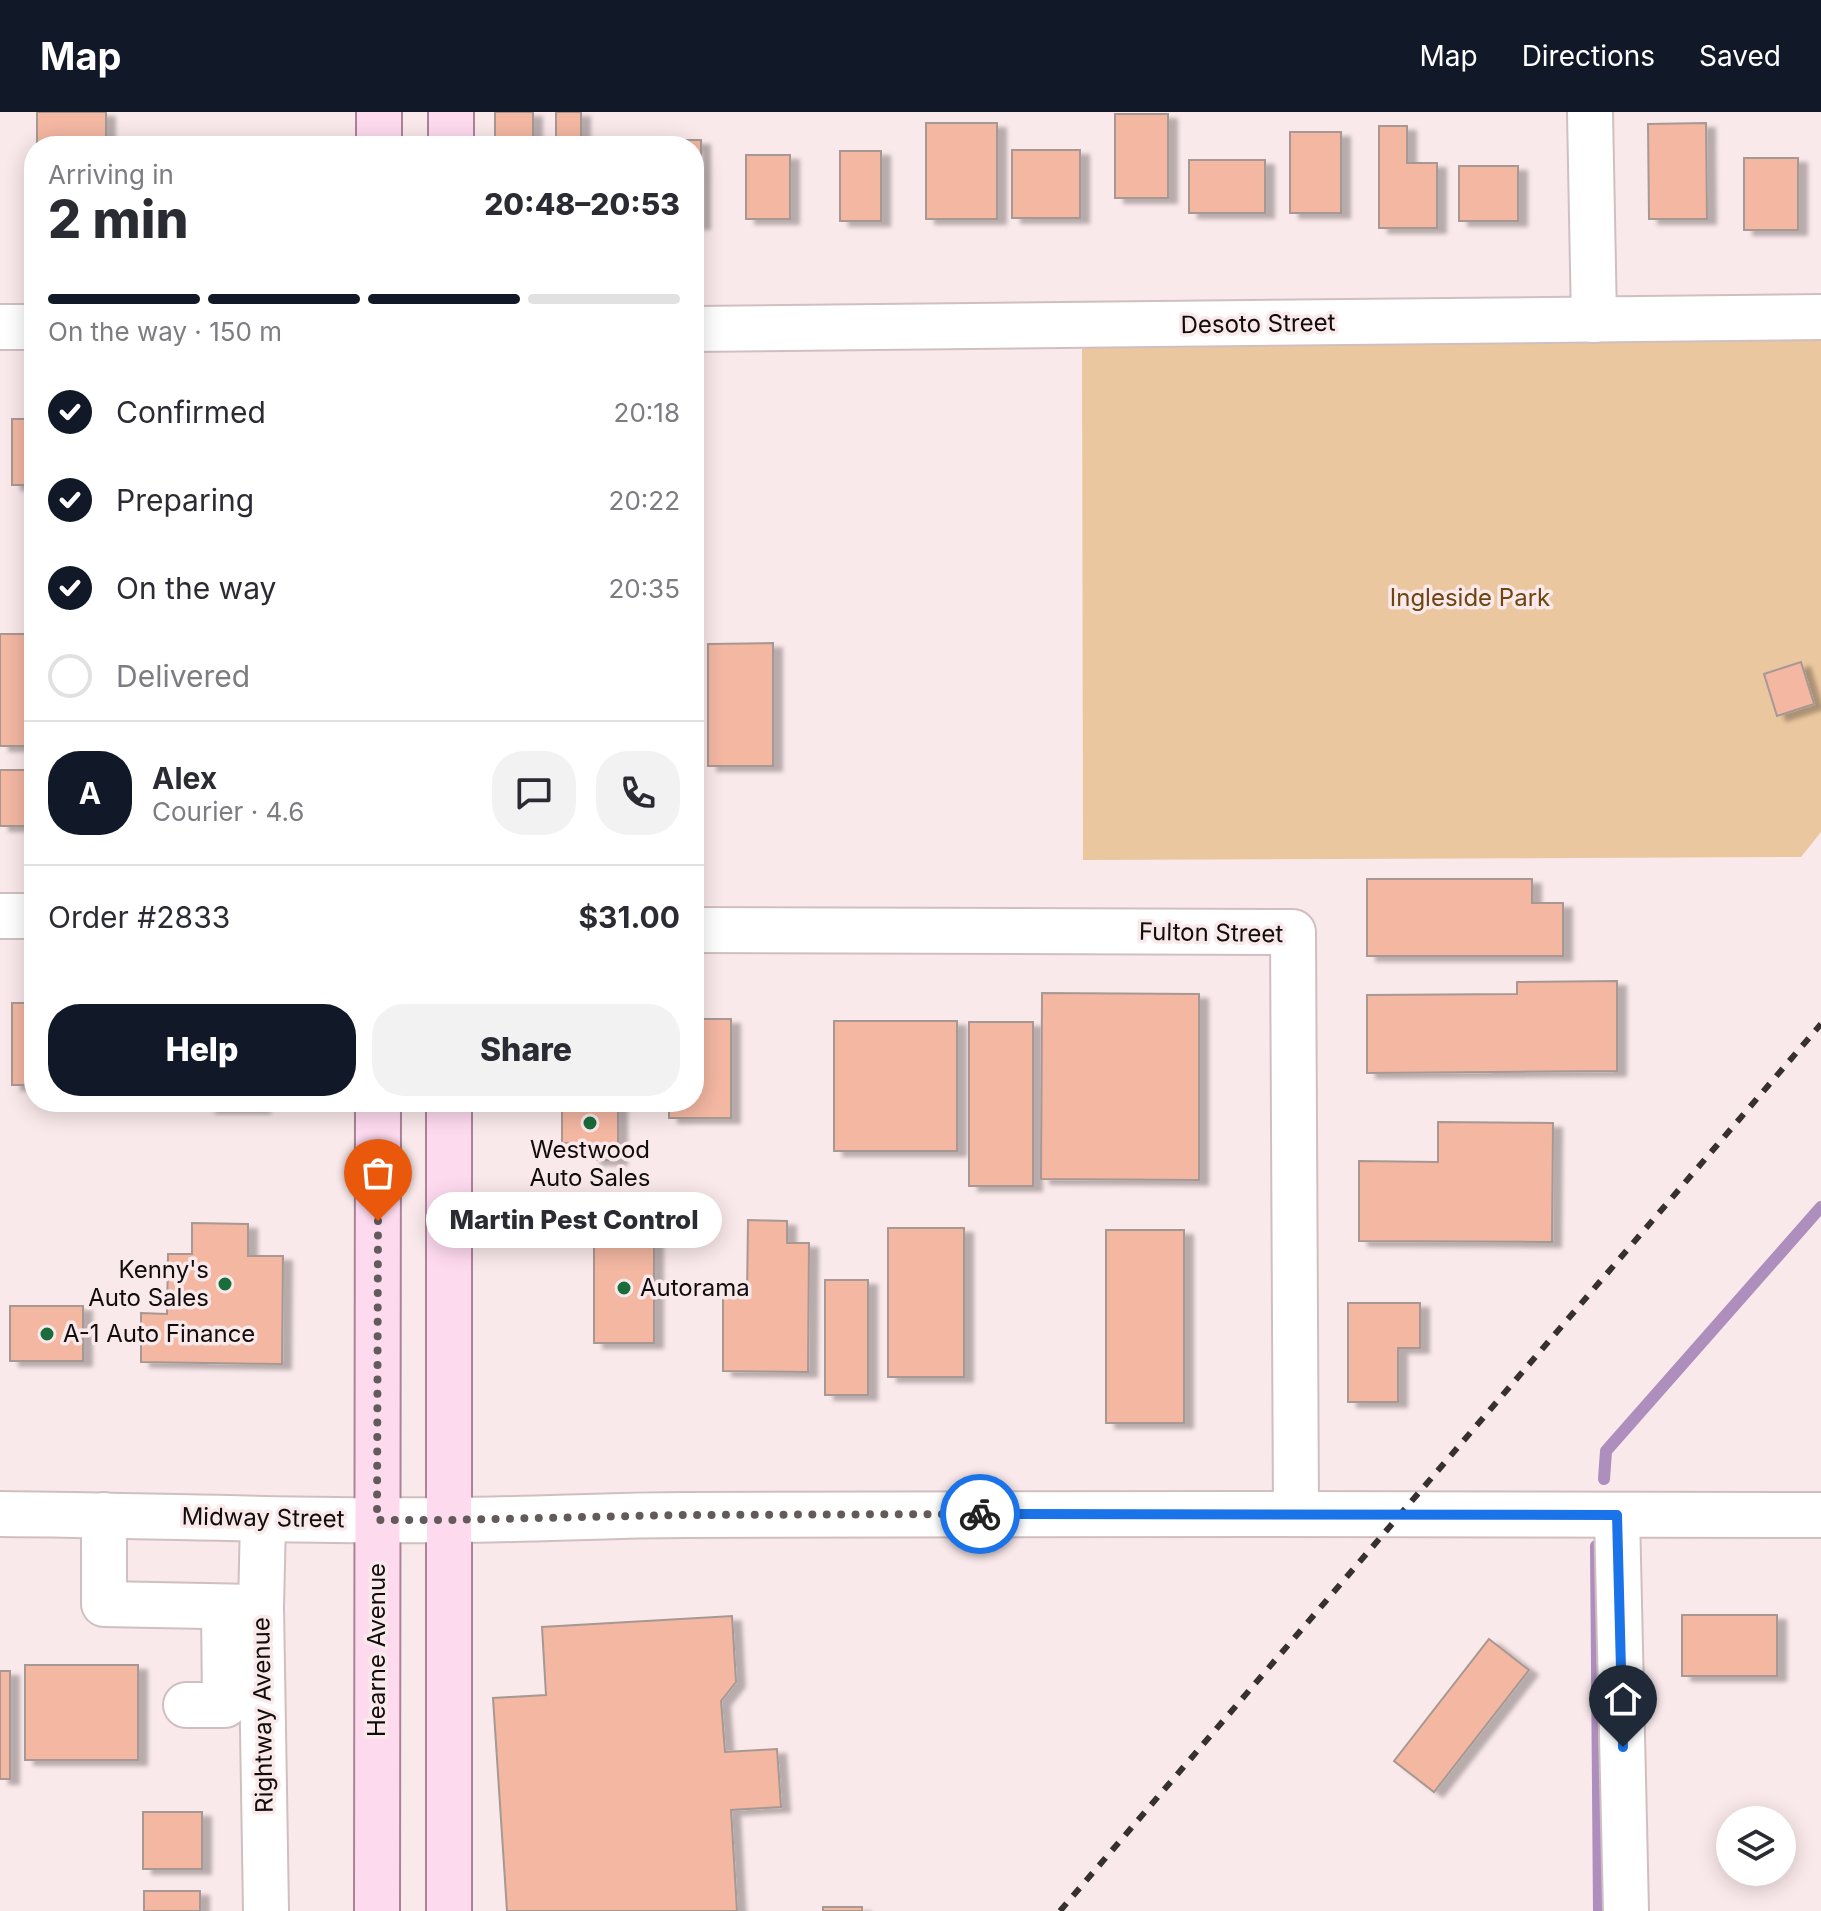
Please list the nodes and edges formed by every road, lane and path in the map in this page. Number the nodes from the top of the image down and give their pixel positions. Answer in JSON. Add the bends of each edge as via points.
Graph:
{"nodes":[{"id":1,"x":379,"y":112,"type":"edge"},
{"id":2,"x":451,"y":112,"type":"edge"},
{"id":3,"x":1590,"y":112,"type":"edge"},
{"id":4,"x":379,"y":136,"type":"edge"},
{"id":5,"x":451,"y":136,"type":"edge"},
{"id":6,"x":1821,"y":317,"type":"edge"},
{"id":7,"x":1594,"y":320,"type":"junction"},
{"id":8,"x":0,"y":327,"type":"edge"},
{"id":9,"x":24,"y":327,"type":"edge"},
{"id":10,"x":704,"y":329,"type":"edge"},
{"id":11,"x":0,"y":916,"type":"edge"},
{"id":12,"x":24,"y":916,"type":"edge"},
{"id":13,"x":704,"y":930,"type":"edge"},
{"id":14,"x":378,"y":1112,"type":"edge"},
{"id":15,"x":449,"y":1112,"type":"edge"},
{"id":16,"x":1296,"y":1513,"type":"junction"},
{"id":17,"x":0,"y":1514,"type":"edge"},
{"id":18,"x":104,"y":1515,"type":"junction"},
{"id":19,"x":1617,"y":1515,"type":"junction"},
{"id":20,"x":1821,"y":1515,"type":"edge"},
{"id":21,"x":263,"y":1520,"type":"junction"},
{"id":22,"x":377,"y":1520,"type":"junction"},
{"id":23,"x":449,"y":1520,"type":"junction"},
{"id":24,"x":243,"y":1607,"type":"junction"},
{"id":25,"x":266,"y":1911,"type":"edge"},
{"id":26,"x":377,"y":1911,"type":"edge"},
{"id":27,"x":449,"y":1911,"type":"edge"},
{"id":28,"x":1626,"y":1911,"type":"edge"}],
"edges":[{"from":1,"to":4,"type":"main road"},
{"from":2,"to":5,"type":"main road"},
{"from":3,"to":7,"type":"street"},
{"from":6,"to":7,"type":"street","name":"Desoto Street"},
{"from":7,"to":10,"type":"street","name":"Desoto Street"},
{"from":8,"to":9,"type":"street"},
{"from":11,"to":12,"type":"street"},
{"from":13,"to":16,"type":"street","name":"Fulton Street","via":[[1293,932]]},
{"from":14,"to":22,"type":"main road","name":"Hearne Avenue"},
{"from":15,"to":23,"type":"main road"},
{"from":16,"to":19,"type":"street","name":"Midway Street"},
{"from":16,"to":23,"type":"street","name":"Midway Street"},
{"from":17,"to":18,"type":"street","name":"Midway Street"},
{"from":18,"to":21,"type":"street","name":"Midway Street"},
{"from":18,"to":24,"type":"street","via":[[104,1604]]},
{"from":19,"to":20,"type":"street","name":"Midway Street"},
{"from":19,"to":28,"type":"street"},
{"from":21,"to":22,"type":"street","name":"Midway Street"},
{"from":21,"to":24,"type":"street","name":"Rightway Avenue"},
{"from":22,"to":23,"type":"street","name":"Midway Street"},
{"from":22,"to":26,"type":"main road","name":"Hearne Avenue"},
{"from":23,"to":27,"type":"main road"},
{"from":24,"to":25,"type":"street","name":"Rightway Avenue","via":[[225,1705]]}]}
